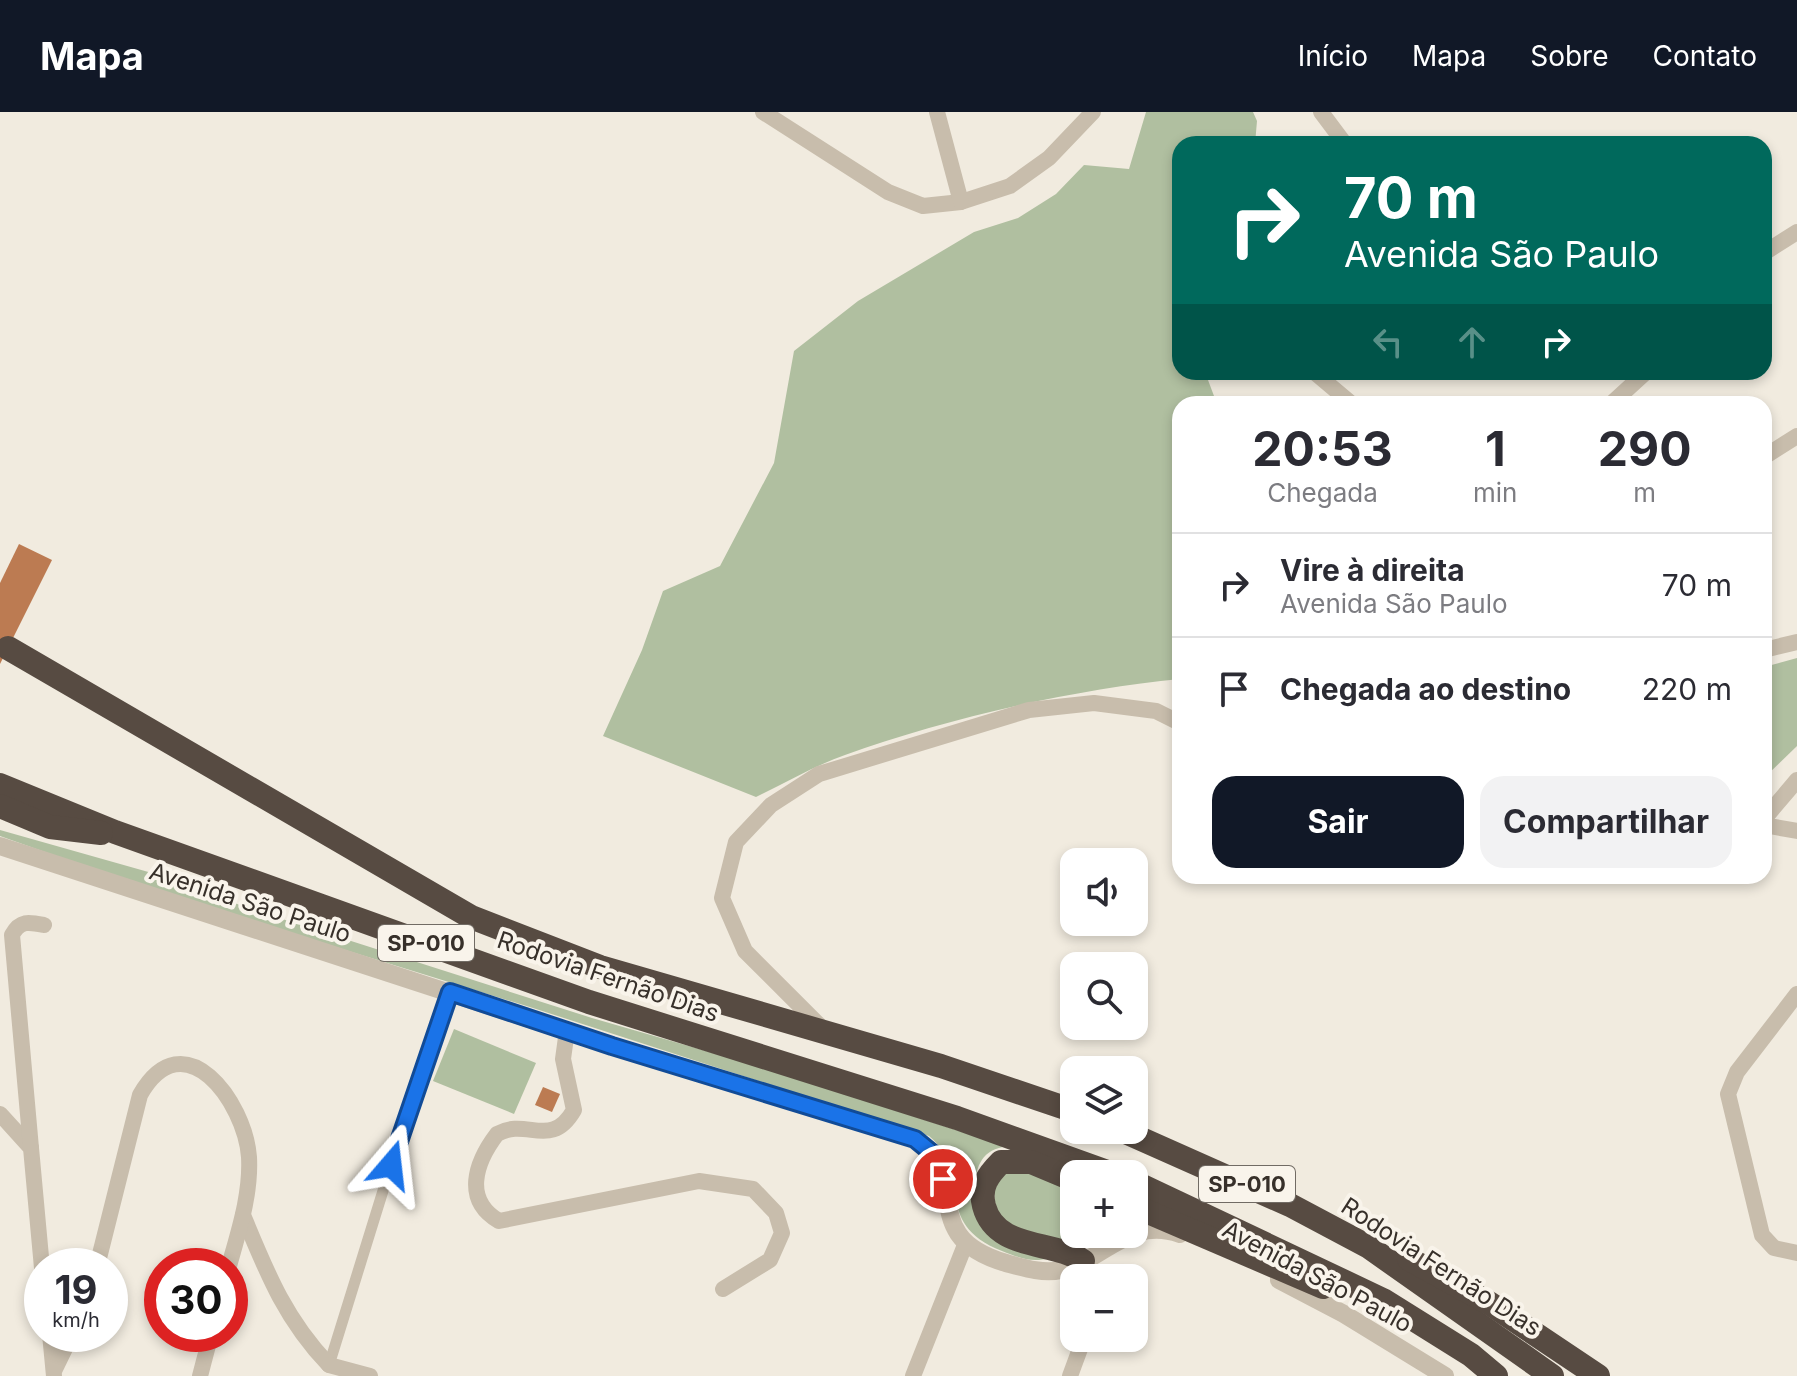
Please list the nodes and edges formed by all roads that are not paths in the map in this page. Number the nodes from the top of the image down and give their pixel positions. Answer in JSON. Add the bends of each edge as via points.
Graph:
{"nodes":[{"id":1,"x":763,"y":112,"type":"edge"},
{"id":2,"x":937,"y":112,"type":"edge"},
{"id":3,"x":1093,"y":112,"type":"edge"},
{"id":4,"x":1321,"y":112,"type":"edge"},
{"id":5,"x":1339,"y":136,"type":"edge"},
{"id":6,"x":961,"y":202,"type":"junction"},
{"id":7,"x":1797,"y":232,"type":"edge"},
{"id":8,"x":1772,"y":248,"type":"edge"},
{"id":9,"x":1324,"y":380,"type":"edge"},
{"id":10,"x":1637,"y":380,"type":"edge"},
{"id":11,"x":1342,"y":396,"type":"edge"},
{"id":12,"x":1620,"y":396,"type":"edge"},
{"id":13,"x":1797,"y":436,"type":"edge"},
{"id":14,"x":1772,"y":452,"type":"edge"},
{"id":15,"x":1797,"y":642,"type":"edge"},
{"id":16,"x":8,"y":648,"type":"dead end"},
{"id":17,"x":1772,"y":648,"type":"edge"},
{"id":18,"x":1172,"y":719,"type":"edge"},
{"id":19,"x":1797,"y":780,"type":"edge"},
{"id":20,"x":0,"y":785,"type":"edge"},
{"id":21,"x":0,"y":806,"type":"edge"},
{"id":22,"x":1772,"y":810,"type":"edge"},
{"id":23,"x":1772,"y":826,"type":"edge"},
{"id":24,"x":1797,"y":831,"type":"edge"},
{"id":25,"x":115,"y":832,"type":"junction"},
{"id":26,"x":0,"y":846,"type":"edge"},
{"id":27,"x":44,"y":925,"type":"dead end"},
{"id":28,"x":450,"y":992,"type":"junction"},
{"id":29,"x":1797,"y":994,"type":"edge"},
{"id":30,"x":567,"y":1030,"type":"junction"},
{"id":31,"x":825,"y":1031,"type":"junction"},
{"id":32,"x":1060,"y":1107,"type":"edge"},
{"id":33,"x":0,"y":1114,"type":"edge"},
{"id":34,"x":1148,"y":1142,"type":"edge"},
{"id":35,"x":31,"y":1148,"type":"junction"},
{"id":36,"x":1074,"y":1160,"type":"edge"},
{"id":37,"x":391,"y":1165,"type":"joint"},
{"id":38,"x":1060,"y":1174,"type":"edge"},
{"id":39,"x":1148,"y":1187,"type":"edge"},
{"id":40,"x":1148,"y":1212,"type":"edge"},
{"id":41,"x":243,"y":1215,"type":"junction"},
{"id":42,"x":965,"y":1245,"type":"junction"},
{"id":43,"x":1369,"y":1247,"type":"junction"},
{"id":44,"x":40,"y":1248,"type":"edge"},
{"id":45,"x":102,"y":1248,"type":"edge"},
{"id":46,"x":234,"y":1248,"type":"edge"},
{"id":47,"x":1797,"y":1253,"type":"edge"},
{"id":48,"x":1079,"y":1264,"type":"edge"},
{"id":49,"x":1090,"y":1264,"type":"edge"},
{"id":50,"x":1060,"y":1271,"type":"edge"},
{"id":51,"x":723,"y":1289,"type":"dead end"},
{"id":52,"x":1383,"y":1300,"type":"junction"},
{"id":53,"x":52,"y":1352,"type":"edge"},
{"id":54,"x":64,"y":1352,"type":"edge"},
{"id":55,"x":206,"y":1352,"type":"edge"},
{"id":56,"x":1079,"y":1352,"type":"edge"},
{"id":57,"x":327,"y":1370,"type":"edge"},
{"id":58,"x":54,"y":1373,"type":"edge"},
{"id":59,"x":200,"y":1376,"type":"edge"},
{"id":60,"x":370,"y":1376,"type":"edge"},
{"id":61,"x":913,"y":1376,"type":"edge"},
{"id":62,"x":1070,"y":1376,"type":"edge"},
{"id":63,"x":1445,"y":1376,"type":"edge"},
{"id":64,"x":1496,"y":1376,"type":"edge"},
{"id":65,"x":1552,"y":1376,"type":"edge"},
{"id":66,"x":1598,"y":1376,"type":"edge"}],
"edges":[{"from":1,"to":6,"type":"street","via":[[888,192],[923,206]]},
{"from":2,"to":6,"type":"street"},
{"from":3,"to":6,"type":"street","via":[[1049,158],[1010,186]]},
{"from":4,"to":5,"type":"street"},
{"from":7,"to":8,"type":"street"},
{"from":9,"to":11,"type":"street"},
{"from":10,"to":12,"type":"street"},
{"from":13,"to":14,"type":"street"},
{"from":15,"to":17,"type":"street"},
{"from":16,"to":31,"type":"highway","name":"Rodovia Fernão Dias","number":"SP-010","via":[[471,917],[600,967]]},
{"from":18,"to":31,"type":"street","via":[[1156,711],[1094,703],[1029,710],[819,774],[771,805],[736,842],[722,898],[745,951]]},
{"from":19,"to":22,"type":"street"},
{"from":20,"to":25,"type":"highway","name":"Rodovia Fernão Dias","number":"SP-010"},
{"from":21,"to":25,"type":"highway","via":[[71,832]]},
{"from":23,"to":24,"type":"street"},
{"from":25,"to":36,"type":"highway","name":"Rodovia Fernão Dias","number":"SP-010","via":[[589,1002]]},
{"from":26,"to":28,"type":"street","name":"Avenida São Paulo"},
{"from":27,"to":35,"type":"street","via":[[26,922],[12,935]]},
{"from":28,"to":30,"type":"street","name":"Avenida São Paulo"},
{"from":28,"to":37,"type":"street"},
{"from":29,"to":47,"type":"street","via":[[1737,1072],[1728,1094],[1762,1235],[1774,1248]]},
{"from":30,"to":42,"type":"street","name":"Avenida São Paulo","via":[[915,1139],[939,1164],[953,1229]]},
{"from":30,"to":51,"type":"street","via":[[563,1059],[574,1110],[565,1125],[549,1132],[510,1129],[497,1134],[474,1182],[479,1202],[499,1221],[699,1181],[753,1189],[776,1213],[782,1233],[770,1260]]},
{"from":31,"to":32,"type":"highway","name":"Rodovia Fernão Dias","number":"SP-010"},
{"from":33,"to":35,"type":"street"},
{"from":34,"to":43,"type":"highway","name":"Rodovia Fernão Dias","number":"SP-010","via":[[1264,1192]]},
{"from":35,"to":44,"type":"street"},
{"from":37,"to":57,"type":"street"},
{"from":38,"to":48,"type":"highway","via":[[1031,1162],[1001,1162],[988,1175],[983,1203],[997,1228],[1013,1238],[1067,1253]]},
{"from":39,"to":52,"type":"highway","number":"SP-010"},
{"from":40,"to":52,"type":"highway","via":[[1362,1304]]},
{"from":41,"to":45,"type":"street","via":[[249,1154],[242,1126],[217,1083],[201,1068],[178,1063],[162,1069],[140,1095]]},
{"from":41,"to":46,"type":"street"},
{"from":41,"to":57,"type":"street","via":[[278,1299]]},
{"from":42,"to":50,"type":"street","name":"Avenida São Paulo","via":[[982,1256],[1027,1269]]},
{"from":42,"to":61,"type":"street"},
{"from":43,"to":65,"type":"highway","name":"Rodovia Fernão Dias","number":"SP-010"},
{"from":43,"to":66,"type":"highway","via":[[1403,1256],[1448,1280]]},
{"from":49,"to":63,"type":"street","name":"Avenida São Paulo","via":[[1100,1249],[1145,1230],[1165,1229],[1295,1287]]},
{"from":52,"to":64,"type":"highway","number":"SP-010"},
{"from":53,"to":58,"type":"street"},
{"from":54,"to":58,"type":"street"},
{"from":55,"to":59,"type":"street"},
{"from":56,"to":62,"type":"street"},
{"from":57,"to":60,"type":"street"}]}
